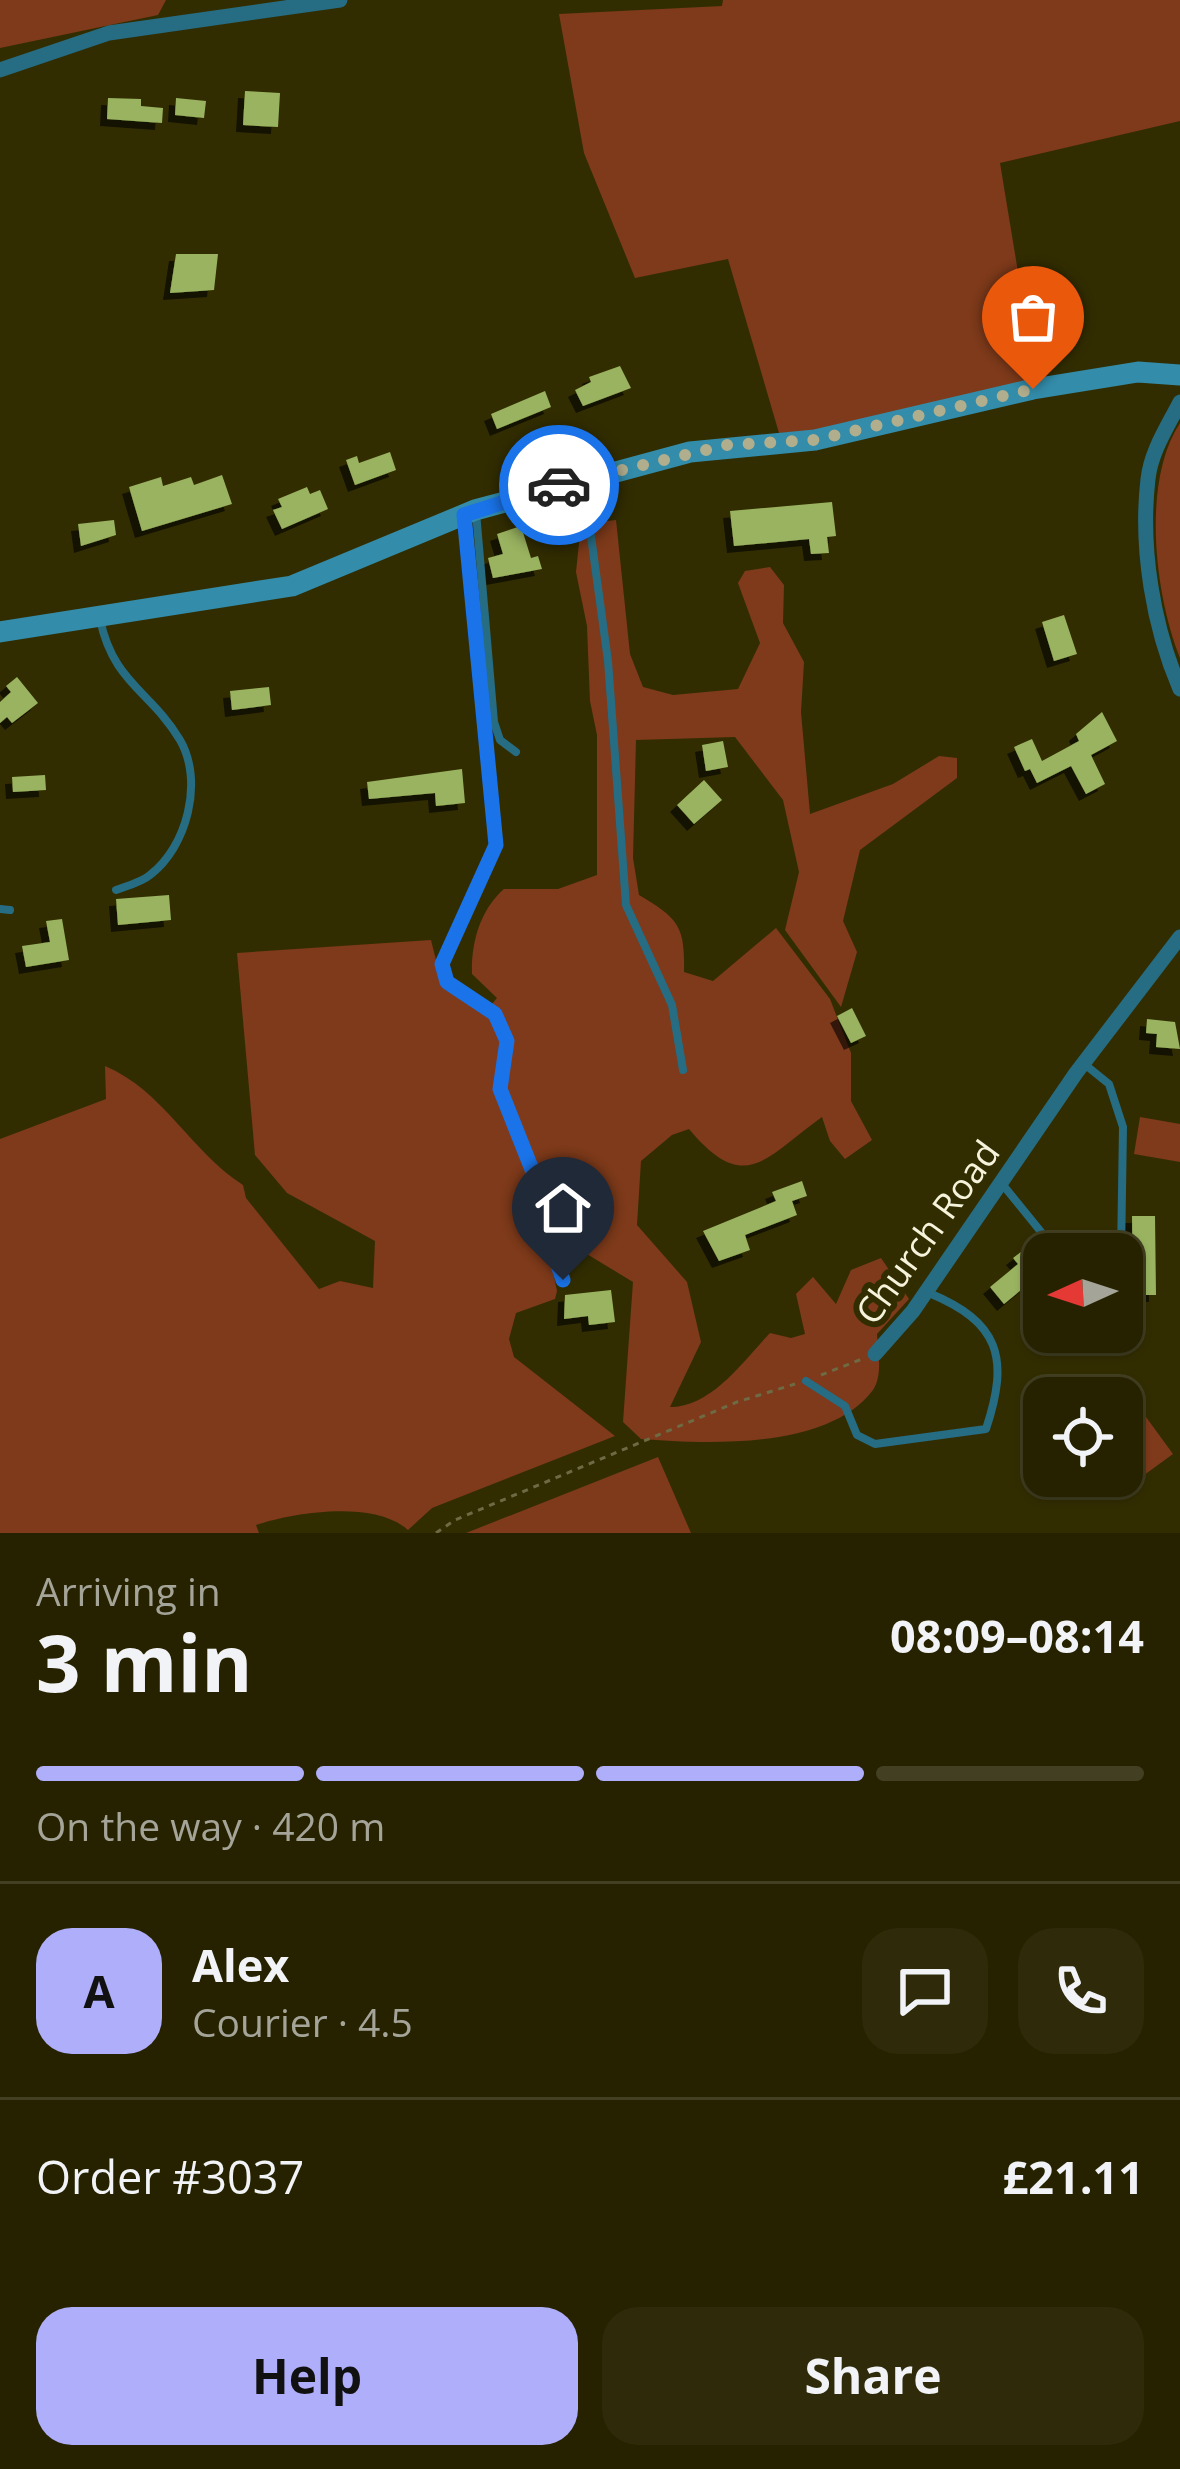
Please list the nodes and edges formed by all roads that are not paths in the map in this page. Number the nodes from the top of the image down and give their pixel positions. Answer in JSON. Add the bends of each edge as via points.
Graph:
{"nodes":[{"id":1,"x":340,"y":0,"type":"edge"},
{"id":2,"x":0,"y":70,"type":"edge"},
{"id":3,"x":1180,"y":375,"type":"edge"},
{"id":4,"x":1180,"y":402,"type":"edge"},
{"id":5,"x":583,"y":478,"type":"junction"},
{"id":6,"x":470,"y":512,"type":"junction"},
{"id":7,"x":100,"y":618,"type":"junction"},
{"id":8,"x":0,"y":632,"type":"edge"},
{"id":9,"x":1180,"y":689,"type":"edge"},
{"id":10,"x":516,"y":752,"type":"dead end"},
{"id":11,"x":116,"y":890,"type":"dead end"},
{"id":12,"x":1180,"y":937,"type":"edge"},
{"id":13,"x":1083,"y":1063,"type":"junction"},
{"id":14,"x":683,"y":1070,"type":"dead end"},
{"id":15,"x":1002,"y":1184,"type":"junction"},
{"id":16,"x":1042,"y":1233,"type":"edge"},
{"id":17,"x":1121,"y":1233,"type":"edge"},
{"id":18,"x":563,"y":1280,"type":"dead end"},
{"id":19,"x":926,"y":1292,"type":"junction"},
{"id":20,"x":875,"y":1354,"type":"road end"},
{"id":21,"x":806,"y":1381,"type":"road end"}],
"edges":[{"from":1,"to":2,"type":"street","via":[[109,33]]},
{"from":3,"to":5,"type":"street","via":[[1138,372],[1033,389],[815,440],[727,445]]},
{"from":4,"to":9,"type":"street","via":[[1148,478],[1160,646]]},
{"from":5,"to":6,"type":"street"},
{"from":5,"to":14,"type":"lane","via":[[608,661],[626,905],[672,1005]]},
{"from":6,"to":7,"type":"street","via":[[292,586]]},
{"from":6,"to":10,"type":"lane","via":[[494,722]]},
{"from":6,"to":18,"type":"lane","via":[[496,845],[442,964],[447,982],[495,1014],[507,1041],[500,1089],[539,1187]]},
{"from":7,"to":8,"type":"street"},
{"from":7,"to":11,"type":"lane","via":[[116,668],[180,740],[189,764],[189,813],[176,845],[150,876]]},
{"from":12,"to":13,"type":"street","name":"Church Road"},
{"from":13,"to":15,"type":"street","name":"Church Road"},
{"from":13,"to":17,"type":"lane","via":[[1117,1098]]},
{"from":15,"to":16,"type":"lane"},
{"from":15,"to":19,"type":"street","name":"Church Road"},
{"from":19,"to":20,"type":"street","name":"Church Road"},
{"from":19,"to":21,"type":"lane","via":[[988,1329],[998,1354],[986,1429],[875,1444],[857,1435],[845,1406]]}]}
